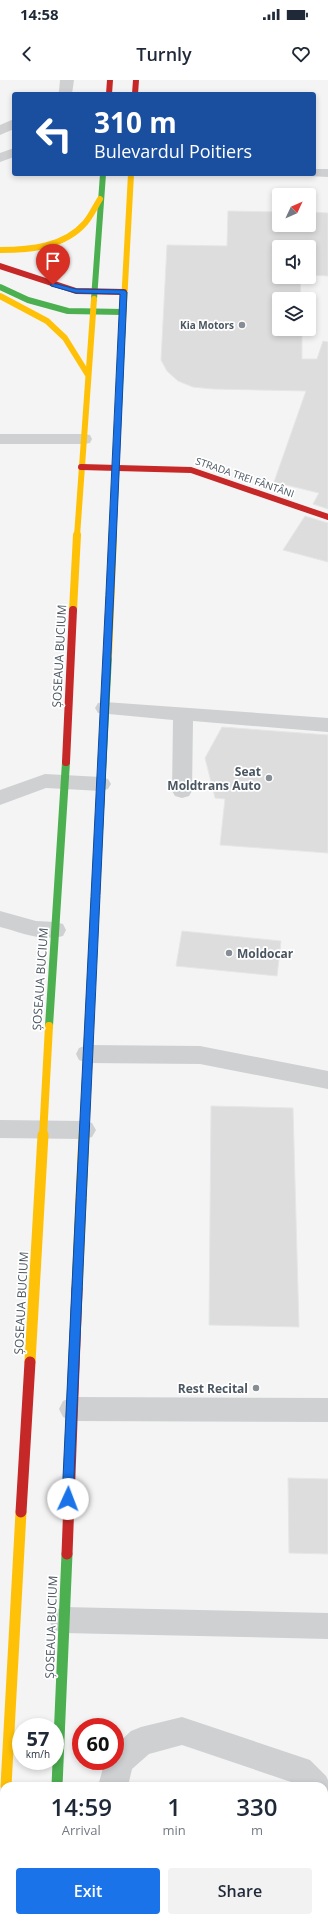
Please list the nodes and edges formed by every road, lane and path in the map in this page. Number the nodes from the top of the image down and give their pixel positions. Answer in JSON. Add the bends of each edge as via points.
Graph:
{"nodes":[{"id":1,"x":110,"y":80,"type":"edge"},
{"id":2,"x":136,"y":80,"type":"edge"},
{"id":3,"x":108,"y":92,"type":"edge"},
{"id":4,"x":135,"y":92,"type":"edge"},
{"id":5,"x":12,"y":124,"type":"edge"},
{"id":6,"x":0,"y":131,"type":"edge"},
{"id":7,"x":12,"y":153,"type":"edge"},
{"id":8,"x":0,"y":158,"type":"edge"},
{"id":9,"x":12,"y":168,"type":"edge"},
{"id":10,"x":0,"y":172,"type":"edge"},
{"id":11,"x":316,"y":173,"type":"edge"},
{"id":12,"x":328,"y":173,"type":"edge"},
{"id":13,"x":103,"y":176,"type":"edge"},
{"id":14,"x":130,"y":176,"type":"edge"},
{"id":15,"x":101,"y":196,"type":"junction"},
{"id":16,"x":0,"y":250,"type":"edge"},
{"id":17,"x":0,"y":266,"type":"edge"},
{"id":18,"x":0,"y":287,"type":"edge"},
{"id":19,"x":94,"y":292,"type":"junction"},
{"id":20,"x":124,"y":292,"type":"junction"},
{"id":21,"x":0,"y":296,"type":"edge"},
{"id":22,"x":93,"y":311,"type":"junction"},
{"id":23,"x":123,"y":312,"type":"junction"},
{"id":24,"x":88,"y":375,"type":"junction"},
{"id":25,"x":0,"y":439,"type":"edge"},
{"id":26,"x":84,"y":439,"type":"junction"},
{"id":27,"x":81,"y":467,"type":"junction"},
{"id":28,"x":115,"y":468,"type":"junction"},
{"id":29,"x":328,"y":517,"type":"edge"},
{"id":30,"x":105,"y":708,"type":"junction"},
{"id":31,"x":183,"y":714,"type":"junction"},
{"id":32,"x":328,"y":725,"type":"edge"},
{"id":33,"x":65,"y":782,"type":"junction"},
{"id":34,"x":102,"y":784,"type":"junction"},
{"id":35,"x":182,"y":791,"type":"dead end"},
{"id":36,"x":0,"y":798,"type":"edge"},
{"id":37,"x":0,"y":919,"type":"edge"},
{"id":38,"x":55,"y":930,"type":"junction"},
{"id":39,"x":87,"y":1054,"type":"junction"},
{"id":40,"x":328,"y":1080,"type":"edge"},
{"id":41,"x":0,"y":1128,"type":"edge"},
{"id":42,"x":43,"y":1129,"type":"junction"},
{"id":43,"x":84,"y":1130,"type":"junction"},
{"id":44,"x":72,"y":1409,"type":"junction"},
{"id":45,"x":328,"y":1410,"type":"edge"},
{"id":46,"x":63,"y":1620,"type":"junction"},
{"id":47,"x":328,"y":1626,"type":"edge"},
{"id":48,"x":6,"y":1782,"type":"edge"},
{"id":49,"x":57,"y":1782,"type":"edge"},
{"id":50,"x":114,"y":1782,"type":"edge"},
{"id":51,"x":312,"y":1782,"type":"edge"}],
"edges":[{"from":1,"to":3,"type":"main road"},
{"from":2,"to":4,"type":"main road"},
{"from":5,"to":6,"type":"street"},
{"from":7,"to":8,"type":"street"},
{"from":9,"to":10,"type":"street"},
{"from":11,"to":12,"type":"street"},
{"from":13,"to":15,"type":"main road","name":"ȘOSEAUA BUCIUM"},
{"from":14,"to":20,"type":"main road","name":"ȘOSEAUA BUCIUM"},
{"from":15,"to":16,"type":"main road","via":[[88,219],[67,238],[39,248]]},
{"from":15,"to":19,"type":"main road","name":"ȘOSEAUA BUCIUM"},
{"from":17,"to":19,"type":"main road","via":[[68,289]]},
{"from":18,"to":22,"type":"main road","via":[[68,311]]},
{"from":19,"to":20,"type":"main road"},
{"from":19,"to":22,"type":"main road","name":"ȘOSEAUA BUCIUM"},
{"from":20,"to":23,"type":"main road","name":"ȘOSEAUA BUCIUM"},
{"from":21,"to":24,"type":"main road","via":[[47,321],[66,338]]},
{"from":22,"to":23,"type":"main road"},
{"from":22,"to":24,"type":"main road","name":"ȘOSEAUA BUCIUM"},
{"from":23,"to":28,"type":"main road","name":"ȘOSEAUA BUCIUM"},
{"from":24,"to":26,"type":"main road","name":"ȘOSEAUA BUCIUM"},
{"from":25,"to":26,"type":"street"},
{"from":26,"to":27,"type":"main road","name":"ȘOSEAUA BUCIUM"},
{"from":27,"to":28,"type":"main road","name":"STRADA TREI FÂNTÂNI"},
{"from":27,"to":33,"type":"main road","name":"ȘOSEAUA BUCIUM"},
{"from":28,"to":29,"type":"main road","name":"STRADA TREI FÂNTÂNI","via":[[191,470]]},
{"from":28,"to":30,"type":"main road","name":"ȘOSEAUA BUCIUM"},
{"from":30,"to":31,"type":"street"},
{"from":30,"to":34,"type":"main road","name":"ȘOSEAUA BUCIUM"},
{"from":31,"to":32,"type":"street"},
{"from":31,"to":35,"type":"street"},
{"from":33,"to":34,"type":"street"},
{"from":33,"to":36,"type":"street","via":[[45,781]]},
{"from":33,"to":38,"type":"main road","name":"ȘOSEAUA BUCIUM"},
{"from":34,"to":39,"type":"main road","name":"ȘOSEAUA BUCIUM"},
{"from":37,"to":38,"type":"street","via":[[36,929]]},
{"from":38,"to":42,"type":"main road","name":"ȘOSEAUA BUCIUM"},
{"from":39,"to":40,"type":"street","via":[[200,1055]]},
{"from":39,"to":43,"type":"main road","name":"ȘOSEAUA BUCIUM"},
{"from":41,"to":42,"type":"street"},
{"from":42,"to":43,"type":"street"},
{"from":42,"to":48,"type":"main road","name":"ȘOSEAUA BUCIUM"},
{"from":43,"to":44,"type":"main road","name":"ȘOSEAUA BUCIUM"},
{"from":44,"to":45,"type":"street"},
{"from":44,"to":46,"type":"main road","name":"ȘOSEAUA BUCIUM"},
{"from":46,"to":47,"type":"street"},
{"from":46,"to":49,"type":"main road","name":"ȘOSEAUA BUCIUM"},
{"from":50,"to":51,"type":"street","via":[[120,1761],[141,1741],[182,1731],[300,1770]]}]}
